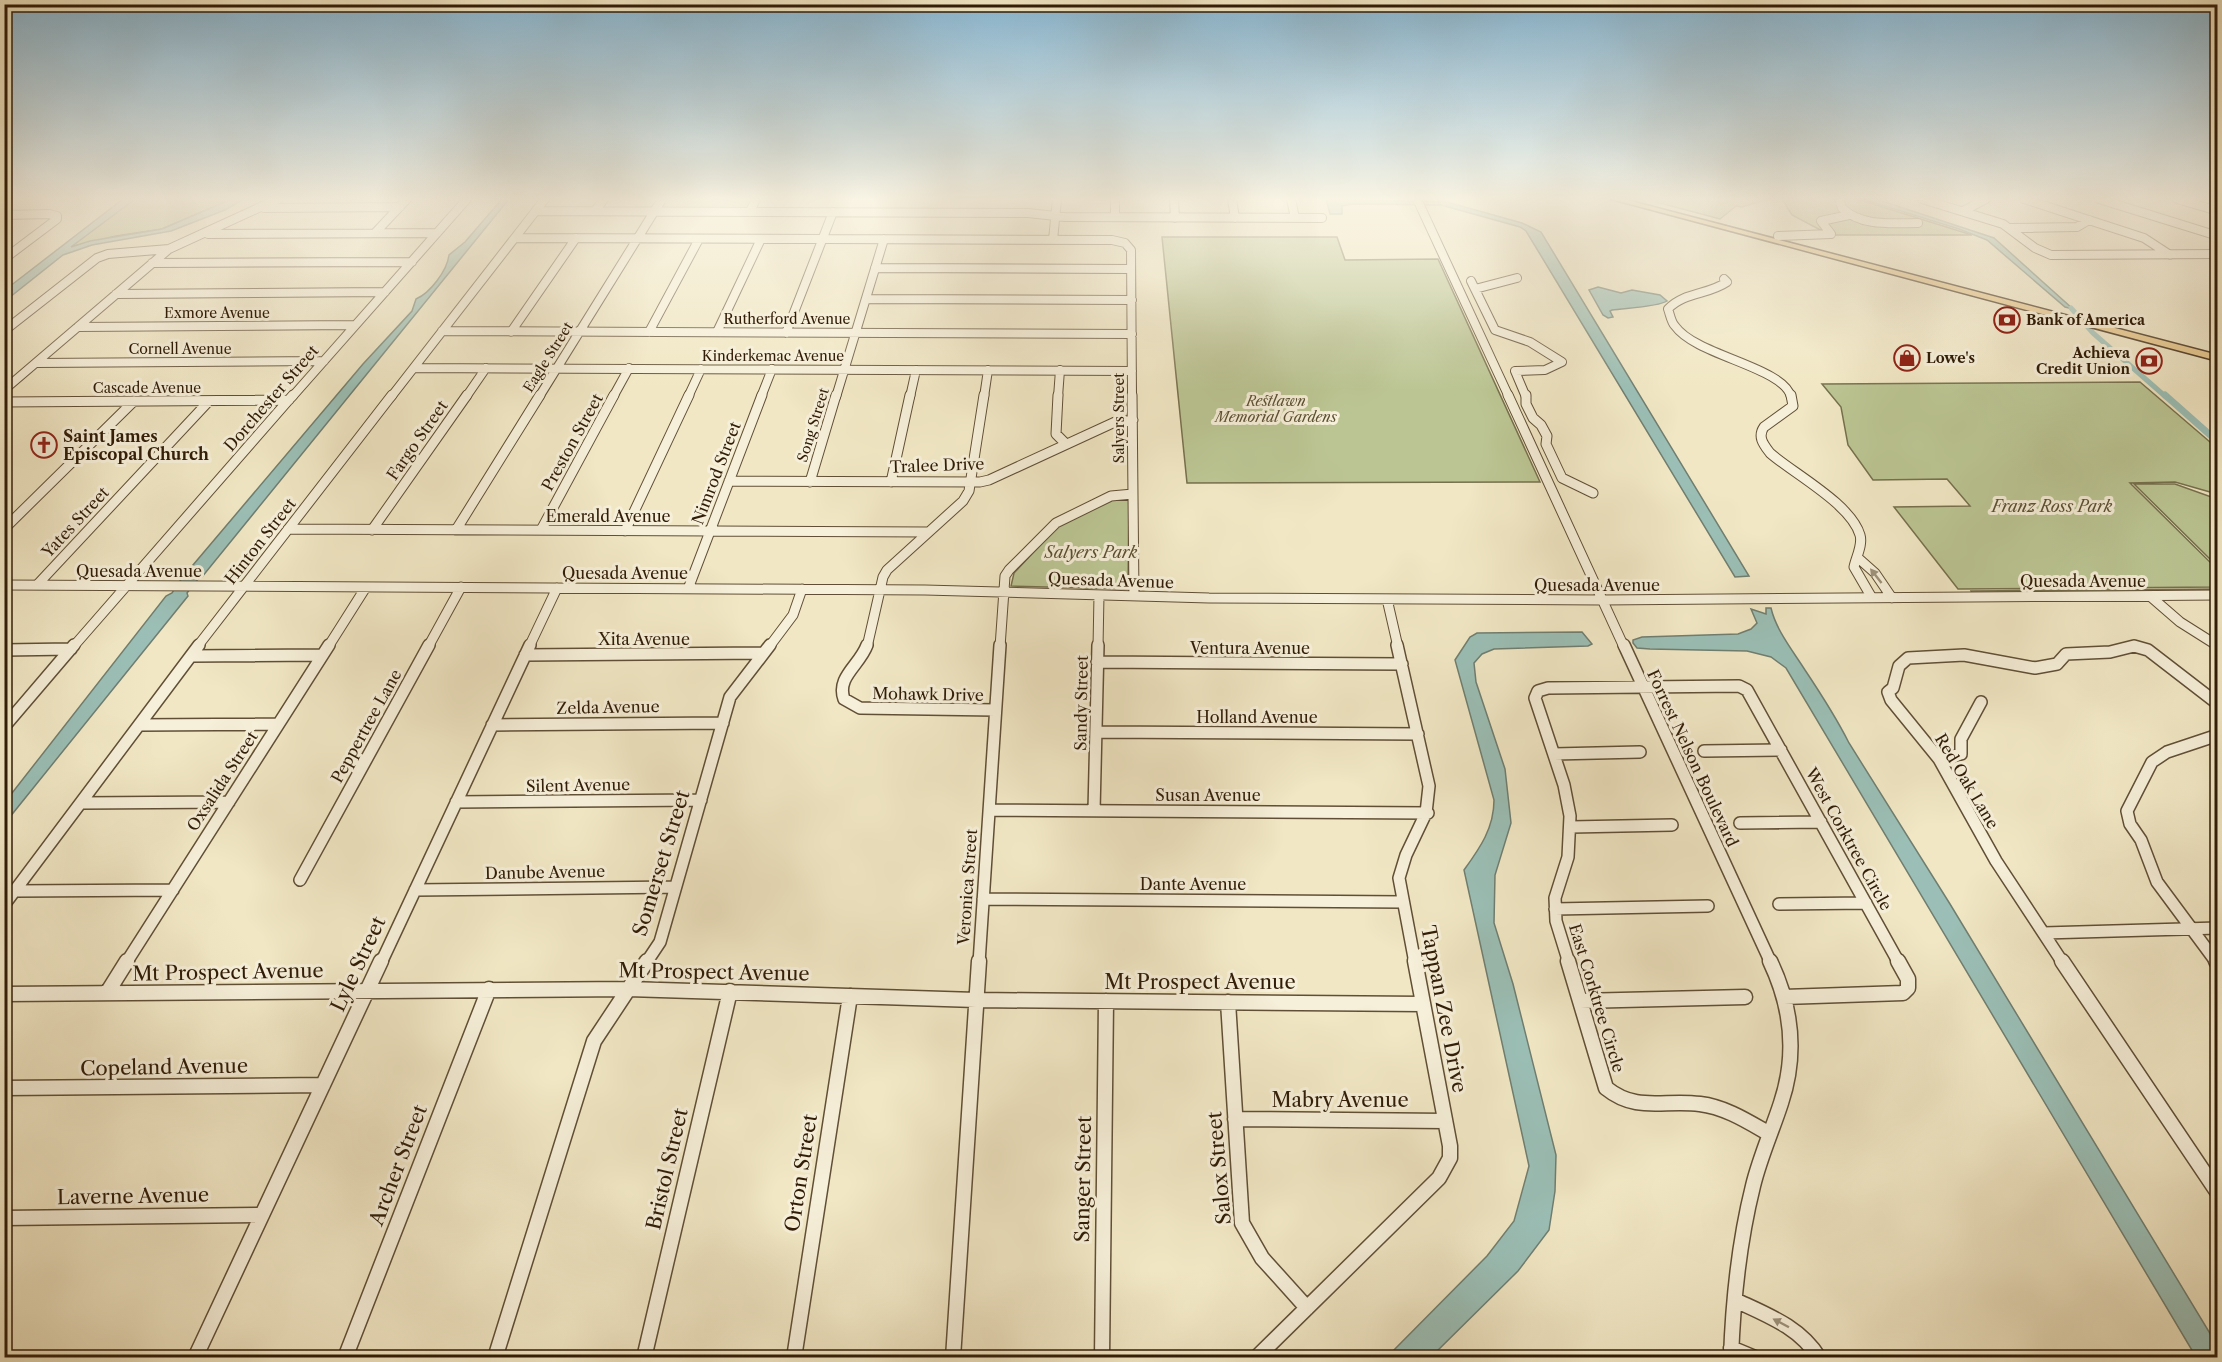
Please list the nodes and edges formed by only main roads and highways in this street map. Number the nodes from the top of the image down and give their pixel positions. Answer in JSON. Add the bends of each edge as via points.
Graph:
{"nodes":[{"id":1,"x":1864,"y":263,"type":"edge"},
{"id":2,"x":1871,"y":263,"type":"edge"},
{"id":3,"x":1925,"y":278,"type":"junction"},
{"id":4,"x":2169,"y":342,"type":"junction"},
{"id":5,"x":2217,"y":352,"type":"edge"},
{"id":6,"x":2217,"y":358,"type":"edge"}],
"edges":[{"from":1,"to":3,"type":"main road"},
{"from":2,"to":3,"type":"main road"},
{"from":3,"to":4,"type":"main road"},
{"from":3,"to":4,"type":"main road","via":[[2134,337]]},
{"from":4,"to":5,"type":"main road"},
{"from":4,"to":6,"type":"main road"}]}
